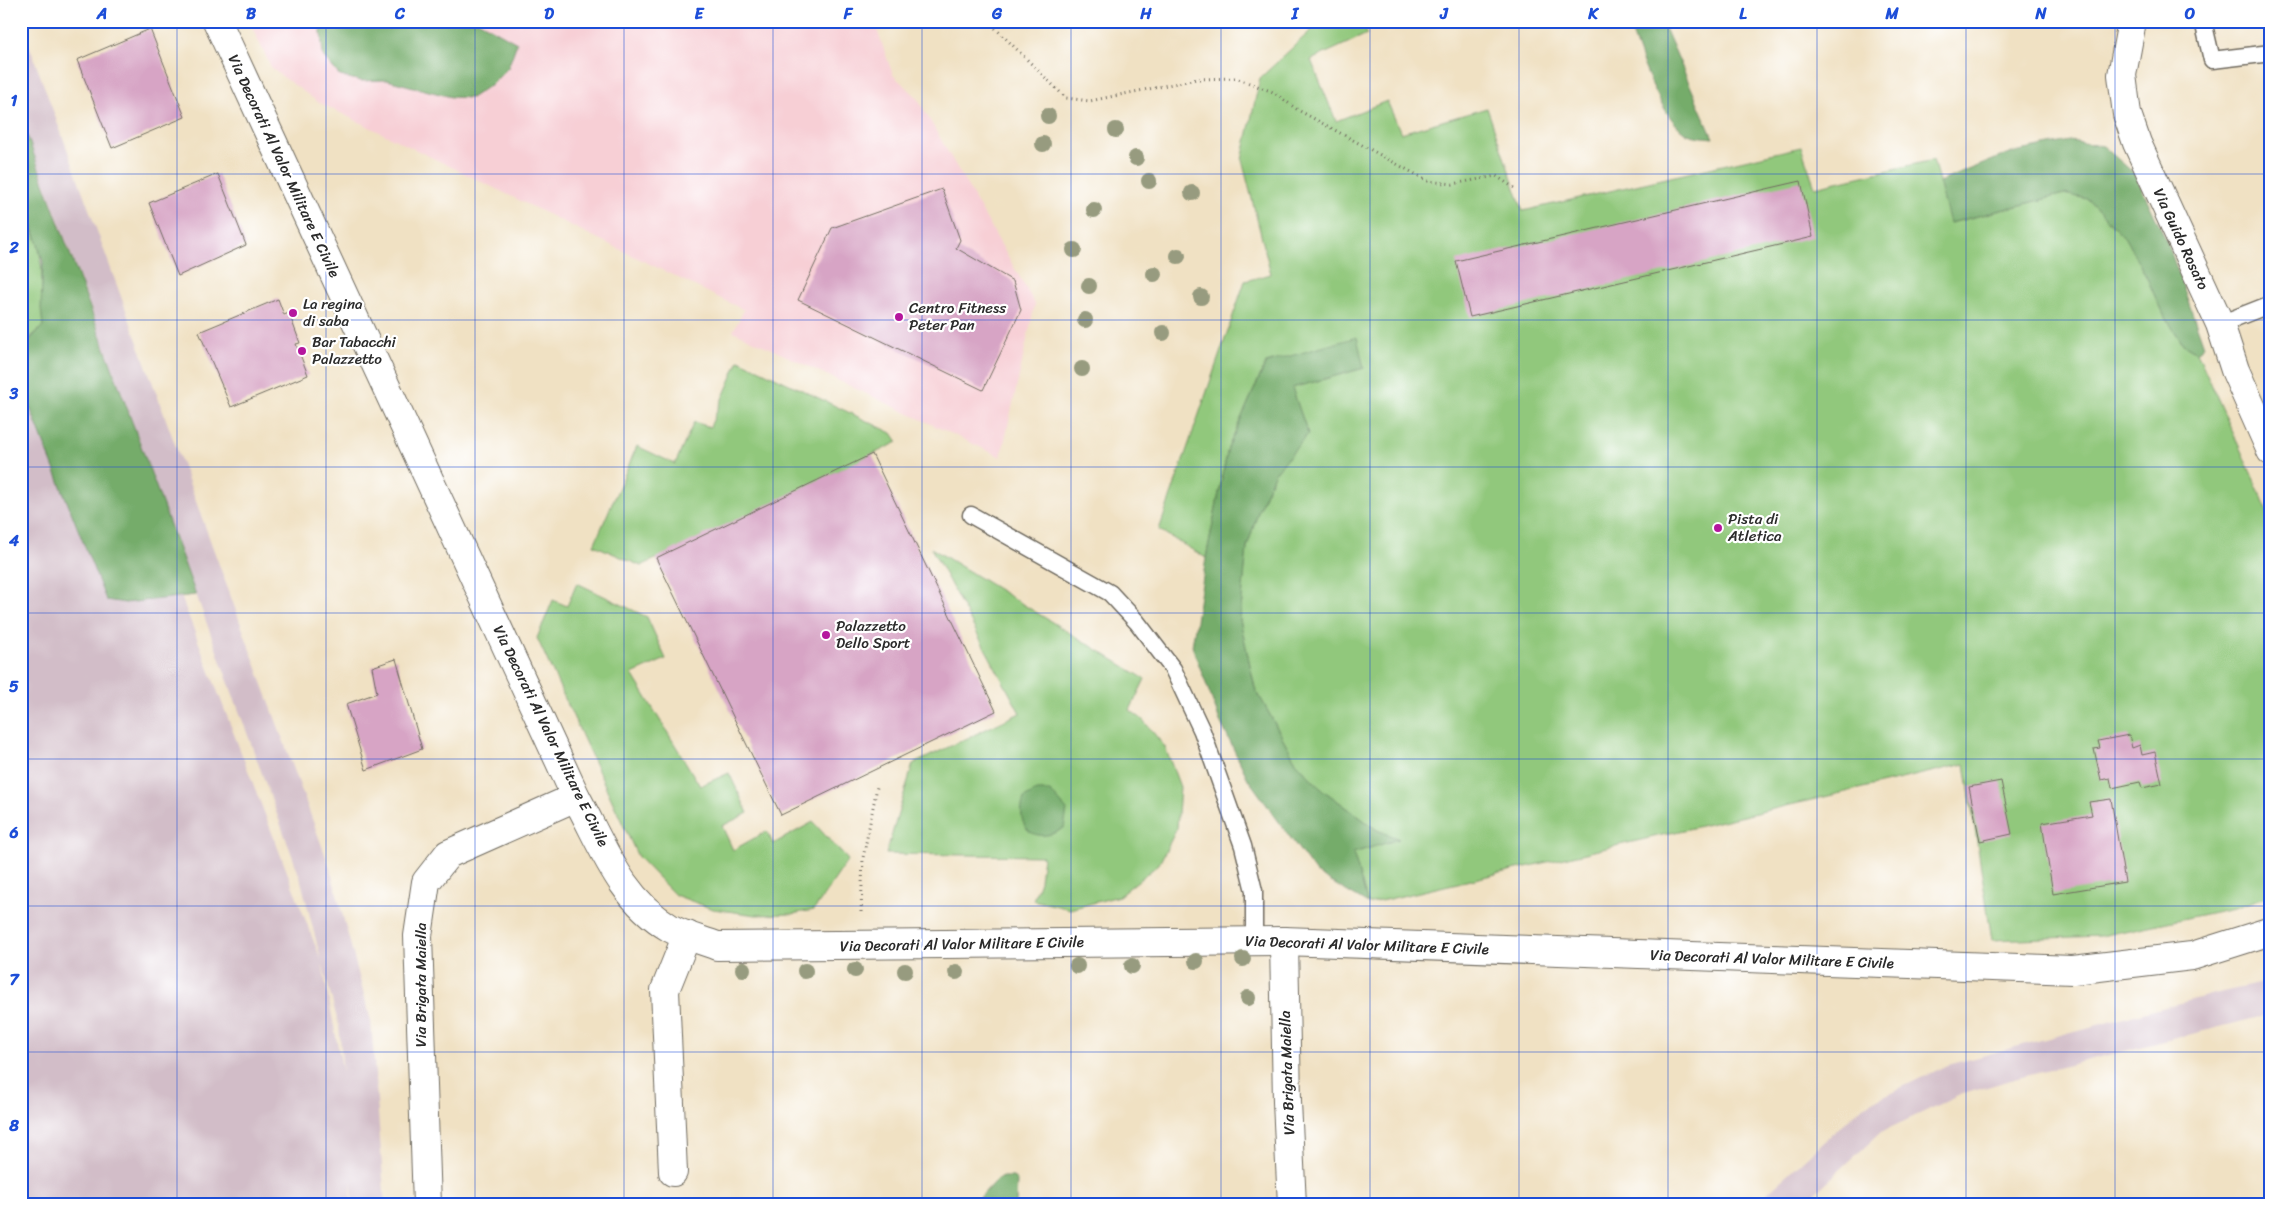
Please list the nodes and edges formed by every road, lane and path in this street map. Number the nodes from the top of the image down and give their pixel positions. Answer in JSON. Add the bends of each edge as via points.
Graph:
{"nodes":[{"id":1,"x":217,"y":21,"type":"edge"},
{"id":2,"x":988,"y":21,"type":"edge"},
{"id":3,"x":2132,"y":21,"type":"edge"},
{"id":4,"x":2202,"y":21,"type":"edge"},
{"id":5,"x":2271,"y":53,"type":"edge"},
{"id":6,"x":1516,"y":189,"type":"dead end"},
{"id":7,"x":2271,"y":304,"type":"edge"},
{"id":8,"x":2220,"y":324,"type":"junction"},
{"id":9,"x":2271,"y":451,"type":"edge"},
{"id":10,"x":971,"y":515,"type":"dead end"},
{"id":11,"x":877,"y":787,"type":"dead end"},
{"id":12,"x":576,"y":797,"type":"junction"},
{"id":13,"x":2271,"y":931,"type":"edge"},
{"id":14,"x":687,"y":935,"type":"junction"},
{"id":15,"x":1254,"y":941,"type":"junction"},
{"id":16,"x":1284,"y":941,"type":"junction"},
{"id":17,"x":859,"y":945,"type":"junction"},
{"id":18,"x":673,"y":1172,"type":"dead end"},
{"id":19,"x":427,"y":1205,"type":"edge"},
{"id":20,"x":1292,"y":1205,"type":"edge"}],
"edges":[{"from":1,"to":12,"type":"street","name":"Via Decorati Al Valor Militare E Civile"},
{"from":2,"to":6,"type":"path","via":[[1066,98],[1090,100],[1198,79],[1236,78],[1273,92],[1298,110],[1428,180],[1453,184],[1496,176]]},
{"from":3,"to":8,"type":"street","name":"Via Guido Rosato","via":[[2122,75],[2126,114]]},
{"from":4,"to":5,"type":"lane","via":[[2212,60]]},
{"from":7,"to":8,"type":"lane"},
{"from":8,"to":9,"type":"street","name":"Via Guido Rosato","via":[[2235,370]]},
{"from":10,"to":15,"type":"lane","via":[[1110,593],[1173,669],[1202,731],[1243,846],[1254,891]]},
{"from":11,"to":17,"type":"path","via":[[863,858]]},
{"from":12,"to":14,"type":"street","name":"Via Decorati Al Valor Militare E Civile","via":[[622,884],[643,910]]},
{"from":12,"to":19,"type":"street","name":"Via Brigata Maiella","via":[[448,854],[426,882],[418,936]]},
{"from":13,"to":16,"type":"street","name":"Via Decorati Al Valor Militare E Civile","via":[[2192,956],[2073,970]]},
{"from":14,"to":17,"type":"street","name":"Via Decorati Al Valor Militare E Civile","via":[[717,946]]},
{"from":14,"to":18,"type":"street","via":[[665,990]]},
{"from":15,"to":16,"type":"street","name":"Via Decorati Al Valor Militare E Civile"},
{"from":15,"to":17,"type":"street","name":"Via Decorati Al Valor Militare E Civile"},
{"from":16,"to":20,"type":"street","name":"Via Brigata Maiella"}]}
